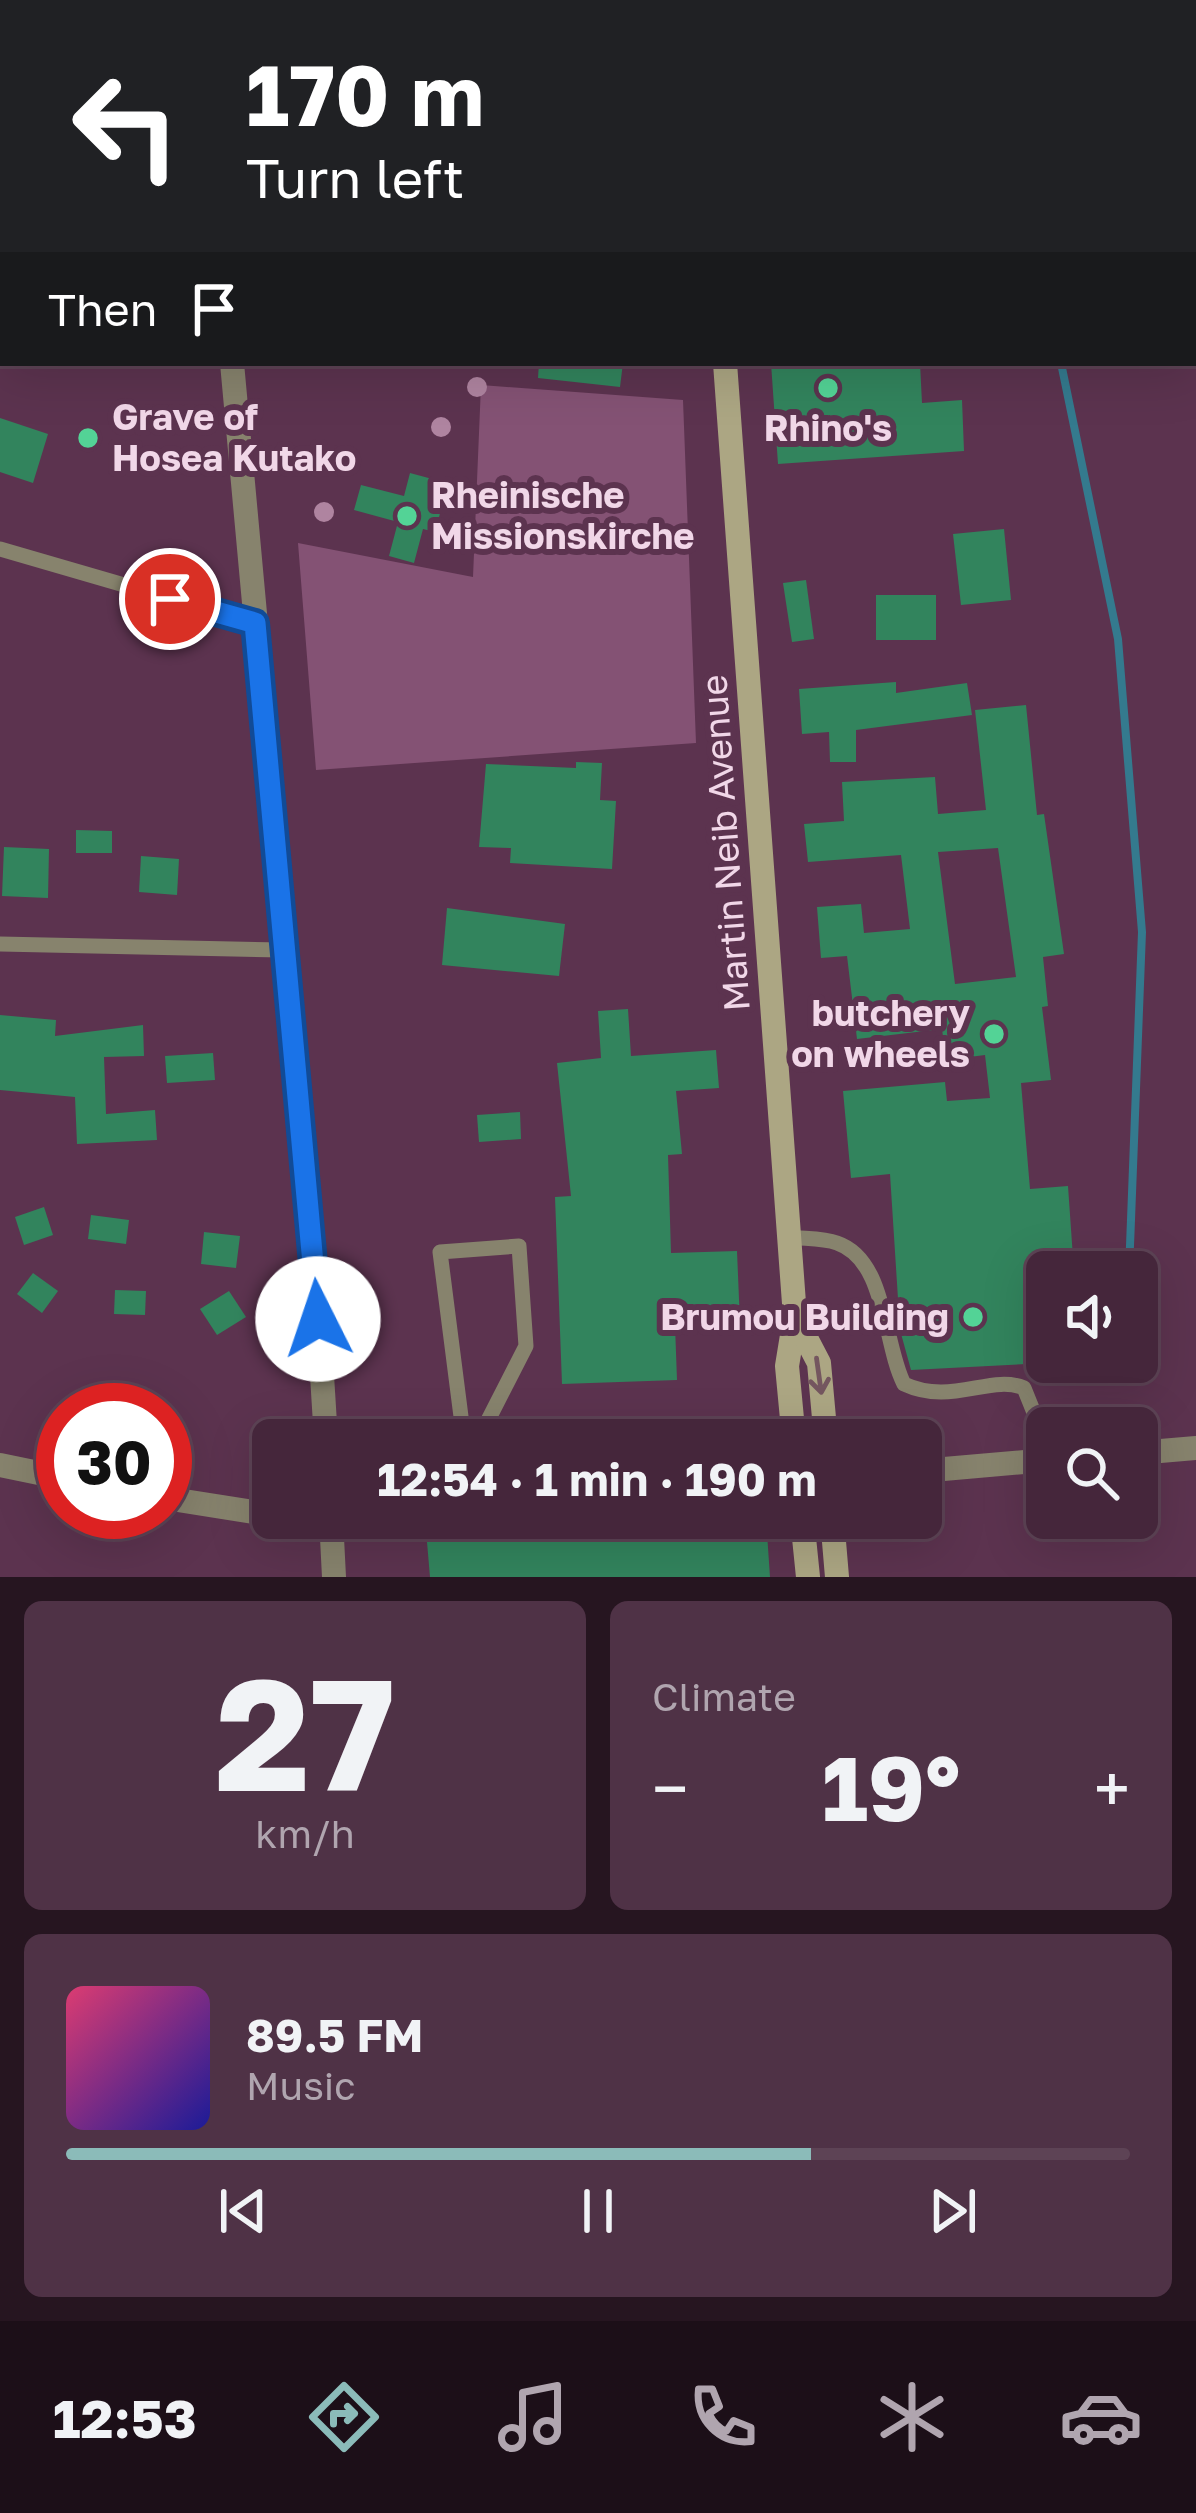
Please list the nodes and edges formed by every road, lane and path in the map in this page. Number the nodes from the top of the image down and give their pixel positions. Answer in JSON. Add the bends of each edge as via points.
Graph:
{"nodes":[{"id":1,"x":232,"y":366,"type":"edge"},
{"id":2,"x":725,"y":366,"type":"edge"},
{"id":3,"x":0,"y":549,"type":"edge"},
{"id":4,"x":255,"y":623,"type":"junction"},
{"id":5,"x":0,"y":944,"type":"edge"},
{"id":6,"x":283,"y":950,"type":"junction"},
{"id":7,"x":789,"y":1237,"type":"junction"},
{"id":8,"x":795,"y":1317,"type":"junction"},
{"id":9,"x":1032,"y":1407,"type":"edge"},
{"id":10,"x":325,"y":1419,"type":"edge"},
{"id":11,"x":461,"y":1419,"type":"edge"},
{"id":12,"x":489,"y":1419,"type":"edge"},
{"id":13,"x":792,"y":1419,"type":"edge"},
{"id":14,"x":824,"y":1419,"type":"edge"},
{"id":15,"x":1196,"y":1448,"type":"edge"},
{"id":16,"x":1158,"y":1451,"type":"edge"},
{"id":17,"x":1026,"y":1462,"type":"edge"},
{"id":18,"x":0,"y":1465,"type":"edge"},
{"id":19,"x":942,"y":1469,"type":"edge"},
{"id":20,"x":36,"y":1472,"type":"edge"},
{"id":21,"x":192,"y":1502,"type":"edge"},
{"id":22,"x":252,"y":1511,"type":"edge"},
{"id":23,"x":332,"y":1539,"type":"edge"},
{"id":24,"x":804,"y":1539,"type":"edge"},
{"id":25,"x":834,"y":1539,"type":"edge"},
{"id":26,"x":334,"y":1577,"type":"edge"},
{"id":27,"x":808,"y":1577,"type":"edge"},
{"id":28,"x":837,"y":1577,"type":"edge"}],
"edges":[{"from":1,"to":4,"type":"street"},
{"from":2,"to":7,"type":"main road","name":"Martin Neib Avenue"},
{"from":3,"to":4,"type":"lane"},
{"from":4,"to":6,"type":"street"},
{"from":5,"to":6,"type":"lane"},
{"from":6,"to":10,"type":"street"},
{"from":7,"to":8,"type":"main road","name":"Martin Neib Avenue"},
{"from":7,"to":9,"type":"lane","via":[[836,1242],[857,1255],[874,1283],[904,1384],[939,1395],[1012,1383],[1024,1388]]},
{"from":8,"to":13,"type":"main road","name":"Martin Neib Avenue","via":[[787,1366]]},
{"from":8,"to":14,"type":"main road","name":"Martin Neib Avenue","one_way":true,"via":[[820,1363]]},
{"from":11,"to":12,"type":"lane","via":[[440,1252],[519,1246],[526,1346]]},
{"from":15,"to":16,"type":"street"},
{"from":17,"to":19,"type":"street"},
{"from":18,"to":20,"type":"street"},
{"from":21,"to":22,"type":"street"},
{"from":23,"to":26,"type":"street"},
{"from":24,"to":27,"type":"main road"},
{"from":25,"to":28,"type":"main road"}]}
